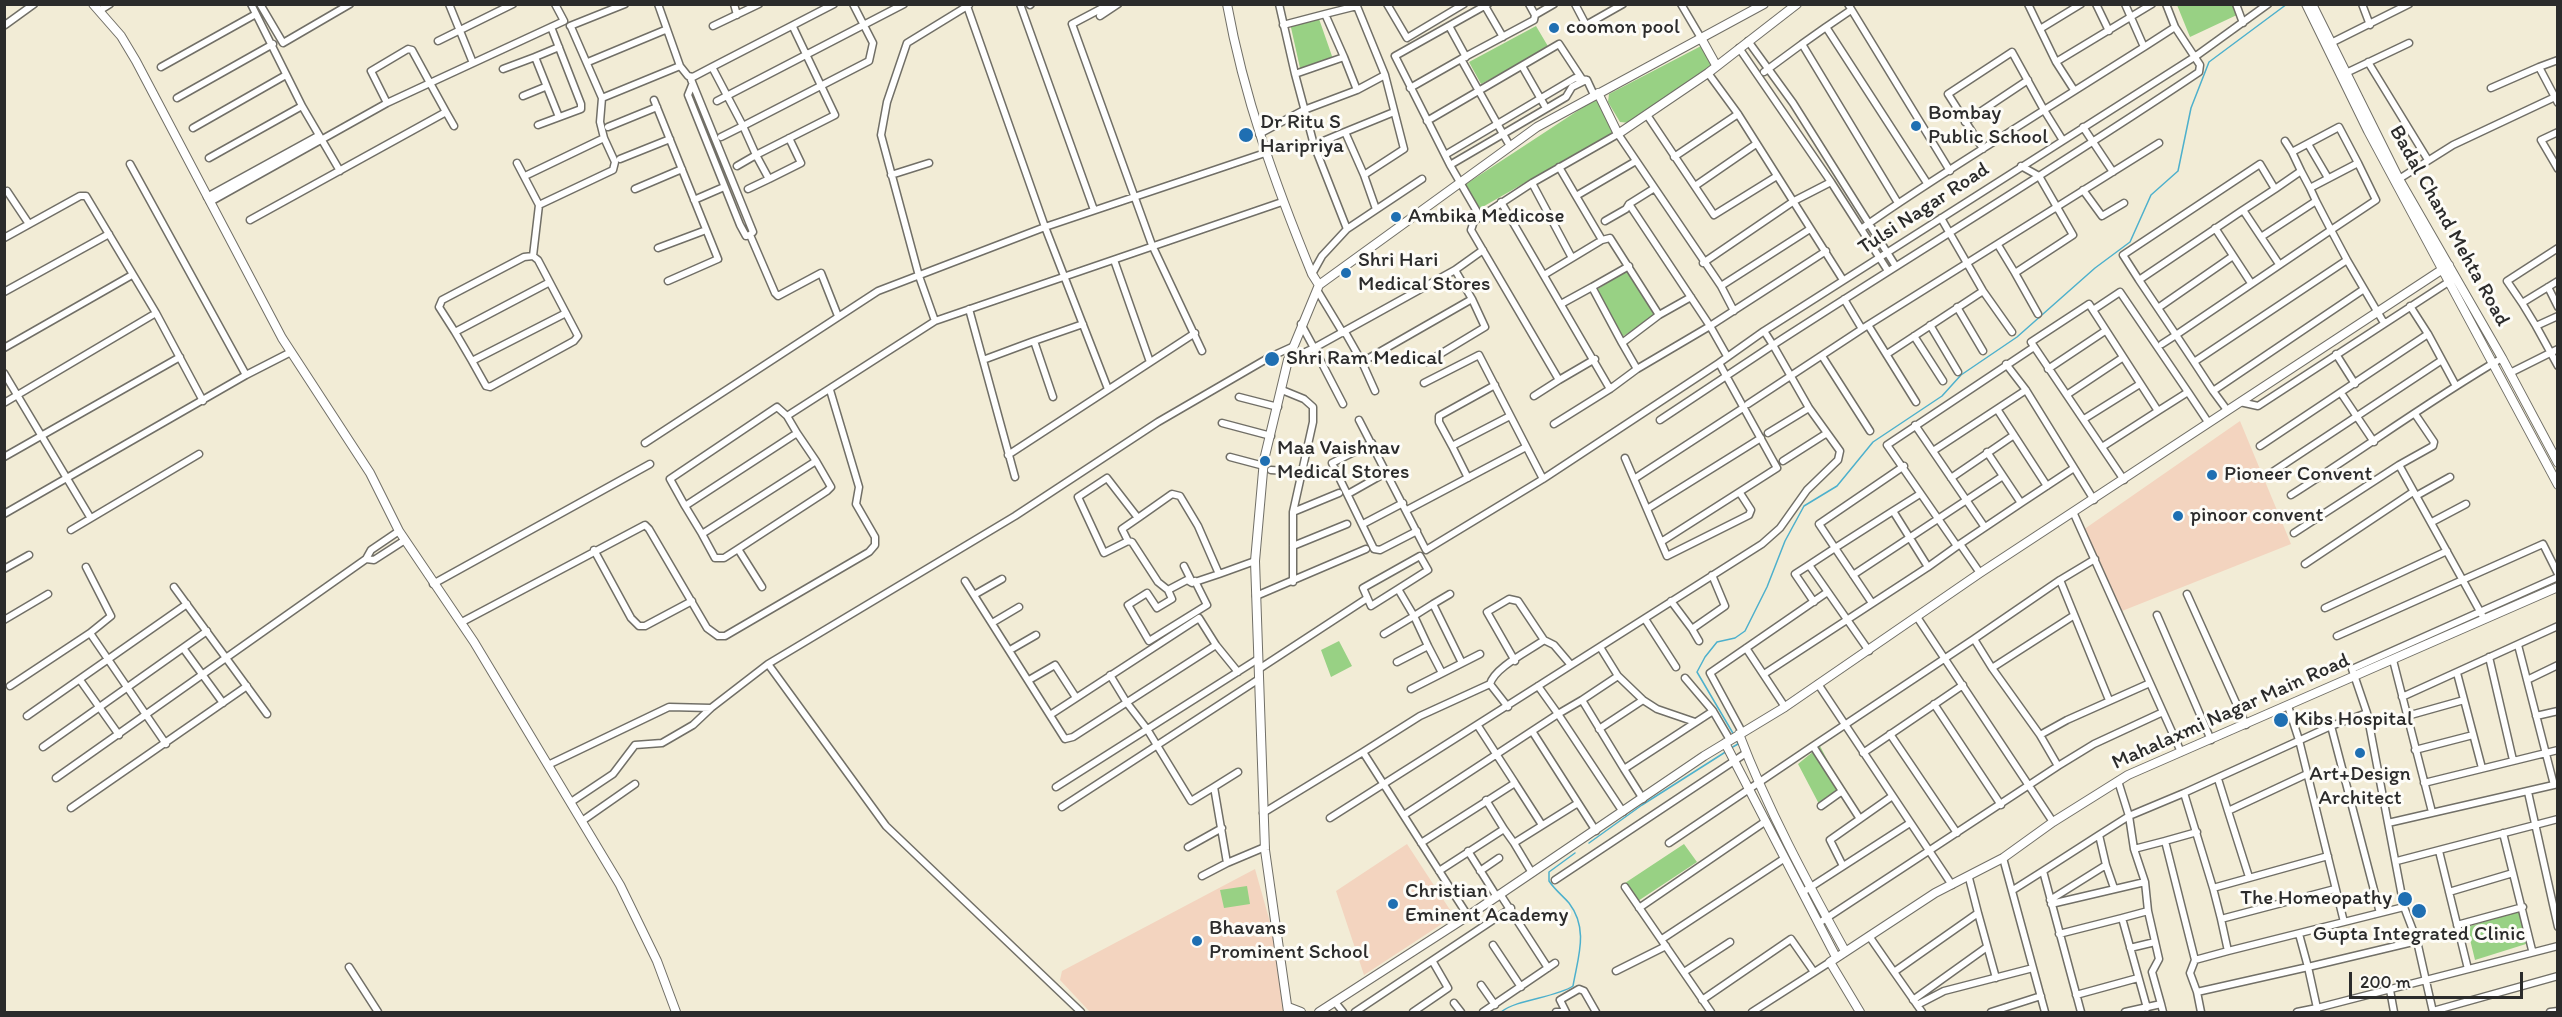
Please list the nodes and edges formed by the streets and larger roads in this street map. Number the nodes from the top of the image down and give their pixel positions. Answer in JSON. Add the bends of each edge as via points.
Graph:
{"nodes":[{"id":1,"x":34,"y":4,"type":"edge"},
{"id":2,"x":111,"y":4,"type":"edge"},
{"id":3,"x":250,"y":4,"type":"edge"},
{"id":4,"x":260,"y":4,"type":"edge"},
{"id":5,"x":350,"y":4,"type":"edge"},
{"id":6,"x":449,"y":4,"type":"edge"},
{"id":7,"x":513,"y":4,"type":"edge"},
{"id":8,"x":625,"y":4,"type":"edge"},
{"id":9,"x":658,"y":4,"type":"edge"},
{"id":10,"x":734,"y":4,"type":"edge"},
{"id":11,"x":759,"y":4,"type":"edge"},
{"id":12,"x":834,"y":4,"type":"edge"},
{"id":13,"x":853,"y":4,"type":"edge"},
{"id":14,"x":904,"y":4,"type":"edge"},
{"id":15,"x":1020,"y":4,"type":"edge"},
{"id":16,"x":1110,"y":4,"type":"edge"},
{"id":17,"x":1119,"y":4,"type":"edge"},
{"id":18,"x":1279,"y":4,"type":"edge"},
{"id":19,"x":1387,"y":4,"type":"edge"},
{"id":20,"x":1464,"y":4,"type":"edge"},
{"id":21,"x":1529,"y":4,"type":"edge"},
{"id":22,"x":1554,"y":4,"type":"edge"},
{"id":23,"x":1575,"y":4,"type":"edge"},
{"id":24,"x":1681,"y":4,"type":"edge"},
{"id":25,"x":1764,"y":4,"type":"edge"},
{"id":26,"x":1797,"y":4,"type":"edge"},
{"id":27,"x":2028,"y":4,"type":"edge"},
{"id":28,"x":2081,"y":4,"type":"edge"},
{"id":29,"x":2096,"y":4,"type":"edge"},
{"id":30,"x":2126,"y":4,"type":"edge"},
{"id":31,"x":2152,"y":4,"type":"edge"},
{"id":32,"x":2166,"y":4,"type":"edge"},
{"id":33,"x":2236,"y":4,"type":"edge"},
{"id":34,"x":2268,"y":4,"type":"edge"},
{"id":35,"x":2306,"y":4,"type":"edge"},
{"id":36,"x":2312,"y":4,"type":"edge"},
{"id":37,"x":2362,"y":4,"type":"edge"},
{"id":38,"x":2409,"y":4,"type":"edge"},
{"id":39,"x":558,"y":5,"type":"edge"},
{"id":40,"x":968,"y":5,"type":"edge"},
{"id":41,"x":1228,"y":5,"type":"edge"},
{"id":42,"x":1357,"y":5,"type":"edge"},
{"id":43,"x":1486,"y":5,"type":"edge"},
{"id":44,"x":1618,"y":6,"type":"edge"},
{"id":45,"x":1849,"y":7,"type":"edge"},
{"id":46,"x":96,"y":8,"type":"edge"},
{"id":47,"x":256,"y":14,"type":"junction"},
{"id":48,"x":1325,"y":14,"type":"junction"},
{"id":49,"x":737,"y":15,"type":"junction"},
{"id":50,"x":1535,"y":15,"type":"junction"},
{"id":51,"x":1100,"y":16,"type":"dead end"},
{"id":52,"x":2131,"y":18,"type":"junction"},
{"id":53,"x":564,"y":21,"type":"junction"},
{"id":54,"x":2244,"y":23,"type":"junction"},
{"id":55,"x":5,"y":25,"type":"edge"},
{"id":56,"x":864,"y":25,"type":"junction"},
{"id":57,"x":1283,"y":25,"type":"junction"},
{"id":58,"x":2370,"y":25,"type":"junction"},
{"id":59,"x":713,"y":26,"type":"dead end"},
{"id":60,"x":1449,"y":26,"type":"junction"},
{"id":61,"x":551,"y":27,"type":"junction"},
{"id":62,"x":571,"y":27,"type":"junction"},
{"id":63,"x":793,"y":27,"type":"junction"},
{"id":64,"x":1826,"y":27,"type":"junction"},
{"id":65,"x":2175,"y":27,"type":"junction"},
{"id":66,"x":459,"y":29,"type":"junction"},
{"id":67,"x":2040,"y":29,"type":"junction"},
{"id":68,"x":665,"y":30,"type":"junction"},
{"id":69,"x":2109,"y":31,"type":"junction"},
{"id":70,"x":1503,"y":37,"type":"junction"},
{"id":71,"x":1701,"y":38,"type":"junction"},
{"id":72,"x":438,"y":41,"type":"dead end"},
{"id":73,"x":1748,"y":41,"type":"junction"},
{"id":74,"x":2331,"y":43,"type":"junction"},
{"id":75,"x":2409,"y":43,"type":"dead end"},
{"id":76,"x":273,"y":44,"type":"junction"},
{"id":77,"x":1802,"y":44,"type":"junction"},
{"id":78,"x":559,"y":47,"type":"junction"},
{"id":79,"x":2144,"y":47,"type":"junction"},
{"id":80,"x":1739,"y":48,"type":"junction"},
{"id":81,"x":806,"y":55,"type":"junction"},
{"id":82,"x":2196,"y":56,"type":"junction"},
{"id":83,"x":535,"y":57,"type":"junction"},
{"id":84,"x":1344,"y":57,"type":"junction"},
{"id":85,"x":1464,"y":58,"type":"junction"},
{"id":86,"x":2558,"y":60,"type":"edge"},
{"id":87,"x":588,"y":62,"type":"junction"},
{"id":88,"x":2056,"y":62,"type":"junction"},
{"id":89,"x":2368,"y":62,"type":"junction"},
{"id":90,"x":474,"y":63,"type":"junction"},
{"id":91,"x":1716,"y":65,"type":"junction"},
{"id":92,"x":680,"y":66,"type":"junction"},
{"id":93,"x":1522,"y":66,"type":"junction"},
{"id":94,"x":160,"y":67,"type":"dead end"},
{"id":95,"x":712,"y":67,"type":"junction"},
{"id":96,"x":2539,"y":67,"type":"junction"},
{"id":97,"x":503,"y":69,"type":"dead end"},
{"id":98,"x":1767,"y":70,"type":"junction"},
{"id":99,"x":2346,"y":73,"type":"junction"},
{"id":100,"x":1295,"y":74,"type":"junction"},
{"id":101,"x":1708,"y":74,"type":"junction"},
{"id":102,"x":286,"y":75,"type":"junction"},
{"id":103,"x":1385,"y":75,"type":"junction"},
{"id":104,"x":1759,"y":76,"type":"junction"},
{"id":105,"x":690,"y":77,"type":"junction"},
{"id":106,"x":1584,"y":79,"type":"junction"},
{"id":107,"x":2028,"y":80,"type":"junction"},
{"id":108,"x":430,"y":83,"type":"junction"},
{"id":109,"x":692,"y":86,"type":"junction"},
{"id":110,"x":545,"y":87,"type":"junction"},
{"id":111,"x":821,"y":87,"type":"junction"},
{"id":112,"x":1410,"y":88,"type":"junction"},
{"id":113,"x":2491,"y":88,"type":"dead end"},
{"id":114,"x":1357,"y":90,"type":"junction"},
{"id":115,"x":2074,"y":90,"type":"junction"},
{"id":116,"x":1480,"y":92,"type":"junction"},
{"id":117,"x":1596,"y":94,"type":"junction"},
{"id":118,"x":727,"y":95,"type":"junction"},
{"id":119,"x":523,"y":96,"type":"dead end"},
{"id":120,"x":177,"y":98,"type":"dead end"},
{"id":121,"x":602,"y":98,"type":"junction"},
{"id":122,"x":1541,"y":99,"type":"junction"},
{"id":123,"x":2556,"y":100,"type":"edge"},
{"id":124,"x":717,"y":101,"type":"dead end"},
{"id":125,"x":387,"y":104,"type":"junction"},
{"id":126,"x":302,"y":106,"type":"junction"},
{"id":127,"x":1546,"y":108,"type":"junction"},
{"id":128,"x":1304,"y":110,"type":"junction"},
{"id":129,"x":2044,"y":110,"type":"junction"},
{"id":130,"x":446,"y":112,"type":"junction"},
{"id":131,"x":1394,"y":112,"type":"junction"},
{"id":132,"x":1738,"y":114,"type":"junction"},
{"id":133,"x":1647,"y":115,"type":"junction"},
{"id":134,"x":559,"y":117,"type":"junction"},
{"id":135,"x":1427,"y":120,"type":"junction"},
{"id":136,"x":1965,"y":122,"type":"junction"},
{"id":137,"x":538,"y":125,"type":"dead end"},
{"id":138,"x":1498,"y":125,"type":"junction"},
{"id":139,"x":454,"y":126,"type":"dead end"},
{"id":140,"x":743,"y":126,"type":"junction"},
{"id":141,"x":608,"y":127,"type":"dead end"},
{"id":142,"x":2083,"y":127,"type":"junction"},
{"id":143,"x":193,"y":128,"type":"dead end"},
{"id":144,"x":1346,"y":132,"type":"junction"},
{"id":145,"x":2558,"y":132,"type":"edge"},
{"id":146,"x":1259,"y":134,"type":"junction"},
{"id":147,"x":1503,"y":134,"type":"junction"},
{"id":148,"x":1618,"y":134,"type":"junction"},
{"id":149,"x":721,"y":136,"type":"dead end"},
{"id":150,"x":604,"y":138,"type":"junction"},
{"id":151,"x":789,"y":138,"type":"junction"},
{"id":152,"x":320,"y":139,"type":"junction"},
{"id":153,"x":670,"y":139,"type":"junction"},
{"id":154,"x":2062,"y":139,"type":"junction"},
{"id":155,"x":2286,"y":141,"type":"dead end"},
{"id":156,"x":2159,"y":142,"type":"dead end"},
{"id":157,"x":2093,"y":143,"type":"junction"},
{"id":158,"x":1756,"y":144,"type":"junction"},
{"id":159,"x":2308,"y":144,"type":"junction"},
{"id":160,"x":1314,"y":145,"type":"junction"},
{"id":161,"x":1510,"y":146,"type":"junction"},
{"id":162,"x":1983,"y":149,"type":"junction"},
{"id":163,"x":2292,"y":152,"type":"junction"},
{"id":164,"x":1265,"y":153,"type":"junction"},
{"id":165,"x":756,"y":155,"type":"junction"},
{"id":166,"x":1445,"y":155,"type":"junction"},
{"id":167,"x":1674,"y":157,"type":"junction"},
{"id":168,"x":209,"y":158,"type":"dead end"},
{"id":169,"x":620,"y":159,"type":"dead end"},
{"id":170,"x":2428,"y":160,"type":"junction"},
{"id":171,"x":1636,"y":161,"type":"junction"},
{"id":172,"x":517,"y":163,"type":"dead end"},
{"id":173,"x":928,"y":163,"type":"dead end"},
{"id":174,"x":2358,"y":163,"type":"junction"},
{"id":175,"x":130,"y":164,"type":"dead end"},
{"id":176,"x":1450,"y":165,"type":"junction"},
{"id":177,"x":737,"y":166,"type":"dead end"},
{"id":178,"x":2021,"y":166,"type":"junction"},
{"id":179,"x":1559,"y":167,"type":"junction"},
{"id":180,"x":682,"y":169,"type":"junction"},
{"id":181,"x":2558,"y":169,"type":"edge"},
{"id":182,"x":340,"y":171,"type":"junction"},
{"id":183,"x":1950,"y":171,"type":"junction"},
{"id":184,"x":2301,"y":171,"type":"junction"},
{"id":185,"x":2113,"y":172,"type":"junction"},
{"id":186,"x":1364,"y":175,"type":"junction"},
{"id":187,"x":525,"y":176,"type":"junction"},
{"id":188,"x":891,"y":176,"type":"junction"},
{"id":189,"x":1777,"y":176,"type":"junction"},
{"id":190,"x":2039,"y":176,"type":"junction"},
{"id":191,"x":2328,"y":178,"type":"junction"},
{"id":192,"x":770,"y":179,"type":"junction"},
{"id":193,"x":1422,"y":179,"type":"dead end"},
{"id":194,"x":2399,"y":179,"type":"junction"},
{"id":195,"x":1459,"y":182,"type":"junction"},
{"id":196,"x":1832,"y":182,"type":"junction"},
{"id":197,"x":1532,"y":183,"type":"junction"},
{"id":198,"x":1927,"y":183,"type":"junction"},
{"id":199,"x":1695,"y":186,"type":"junction"},
{"id":200,"x":724,"y":187,"type":"junction"},
{"id":201,"x":2310,"y":188,"type":"junction"},
{"id":202,"x":635,"y":189,"type":"dead end"},
{"id":203,"x":748,"y":189,"type":"dead end"},
{"id":204,"x":1653,"y":189,"type":"junction"},
{"id":205,"x":2275,"y":189,"type":"junction"},
{"id":206,"x":2083,"y":190,"type":"junction"},
{"id":207,"x":7,"y":191,"type":"dead end"},
{"id":208,"x":1576,"y":196,"type":"junction"},
{"id":209,"x":1134,"y":198,"type":"junction"},
{"id":210,"x":209,"y":199,"type":"junction"},
{"id":211,"x":694,"y":200,"type":"junction"},
{"id":212,"x":1794,"y":201,"type":"junction"},
{"id":213,"x":2316,"y":201,"type":"junction"},
{"id":214,"x":1282,"y":202,"type":"junction"},
{"id":215,"x":1501,"y":202,"type":"junction"},
{"id":216,"x":1898,"y":202,"type":"junction"},
{"id":217,"x":2124,"y":203,"type":"dead end"},
{"id":218,"x":1629,"y":204,"type":"junction"},
{"id":219,"x":539,"y":205,"type":"junction"},
{"id":220,"x":2057,"y":207,"type":"junction"},
{"id":221,"x":1376,"y":209,"type":"junction"},
{"id":222,"x":1094,"y":210,"type":"junction"},
{"id":223,"x":2243,"y":210,"type":"junction"},
{"id":224,"x":1479,"y":215,"type":"junction"},
{"id":225,"x":1941,"y":218,"type":"junction"},
{"id":226,"x":250,"y":220,"type":"dead end"},
{"id":227,"x":1605,"y":221,"type":"dead end"},
{"id":228,"x":1869,"y":223,"type":"junction"},
{"id":229,"x":29,"y":224,"type":"junction"},
{"id":230,"x":1046,"y":227,"type":"junction"},
{"id":231,"x":2215,"y":228,"type":"junction"},
{"id":232,"x":1347,"y":229,"type":"junction"},
{"id":233,"x":1810,"y":229,"type":"junction"},
{"id":234,"x":1861,"y":229,"type":"junction"},
{"id":235,"x":706,"y":230,"type":"junction"},
{"id":236,"x":1949,"y":230,"type":"junction"},
{"id":237,"x":2331,"y":230,"type":"junction"},
{"id":238,"x":109,"y":234,"type":"junction"},
{"id":239,"x":750,"y":236,"type":"junction"},
{"id":240,"x":2261,"y":237,"type":"junction"},
{"id":241,"x":4,"y":238,"type":"edge"},
{"id":242,"x":1602,"y":240,"type":"junction"},
{"id":243,"x":1152,"y":244,"type":"junction"},
{"id":244,"x":1998,"y":245,"type":"junction"},
{"id":245,"x":658,"y":248,"type":"dead end"},
{"id":246,"x":2558,"y":248,"type":"edge"},
{"id":247,"x":1483,"y":250,"type":"junction"},
{"id":248,"x":1826,"y":251,"type":"junction"},
{"id":249,"x":1888,"y":251,"type":"junction"},
{"id":250,"x":533,"y":256,"type":"junction"},
{"id":251,"x":2233,"y":256,"type":"junction"},
{"id":252,"x":1879,"y":257,"type":"junction"},
{"id":253,"x":1572,"y":258,"type":"junction"},
{"id":254,"x":1114,"y":260,"type":"junction"},
{"id":255,"x":2347,"y":260,"type":"junction"},
{"id":256,"x":1703,"y":262,"type":"junction"},
{"id":257,"x":1966,"y":263,"type":"junction"},
{"id":258,"x":2279,"y":264,"type":"junction"},
{"id":259,"x":1895,"y":265,"type":"junction"},
{"id":260,"x":1629,"y":266,"type":"junction"},
{"id":261,"x":2446,"y":267,"type":"junction"},
{"id":262,"x":1455,"y":270,"type":"junction"},
{"id":263,"x":1888,"y":271,"type":"junction"},
{"id":264,"x":2015,"y":273,"type":"junction"},
{"id":265,"x":1312,"y":274,"type":"junction"},
{"id":266,"x":132,"y":275,"type":"junction"},
{"id":267,"x":1064,"y":275,"type":"junction"},
{"id":268,"x":1544,"y":275,"type":"junction"},
{"id":269,"x":919,"y":276,"type":"junction"},
{"id":270,"x":2453,"y":279,"type":"junction"},
{"id":271,"x":1843,"y":280,"type":"junction"},
{"id":272,"x":2139,"y":280,"type":"junction"},
{"id":273,"x":668,"y":281,"type":"dead end"},
{"id":274,"x":2558,"y":281,"type":"edge"},
{"id":275,"x":548,"y":283,"type":"junction"},
{"id":276,"x":2251,"y":284,"type":"junction"},
{"id":277,"x":1721,"y":286,"type":"junction"},
{"id":278,"x":1318,"y":287,"type":"junction"},
{"id":279,"x":2548,"y":287,"type":"junction"},
{"id":280,"x":1592,"y":288,"type":"junction"},
{"id":281,"x":2364,"y":289,"type":"junction"},
{"id":282,"x":1983,"y":291,"type":"junction"},
{"id":283,"x":4,"y":292,"type":"edge"},
{"id":284,"x":1691,"y":297,"type":"junction"},
{"id":285,"x":1472,"y":299,"type":"junction"},
{"id":286,"x":1844,"y":299,"type":"junction"},
{"id":287,"x":2522,"y":303,"type":"junction"},
{"id":288,"x":1561,"y":304,"type":"junction"},
{"id":289,"x":2410,"y":306,"type":"junction"},
{"id":290,"x":1957,"y":307,"type":"junction"},
{"id":291,"x":2558,"y":307,"type":"edge"},
{"id":292,"x":2158,"y":308,"type":"junction"},
{"id":293,"x":969,"y":309,"type":"junction"},
{"id":294,"x":2093,"y":310,"type":"junction"},
{"id":295,"x":1734,"y":311,"type":"junction"},
{"id":296,"x":2376,"y":311,"type":"junction"},
{"id":297,"x":156,"y":313,"type":"junction"},
{"id":298,"x":566,"y":314,"type":"junction"},
{"id":299,"x":2038,"y":314,"type":"dead end"},
{"id":300,"x":1659,"y":315,"type":"junction"},
{"id":301,"x":838,"y":316,"type":"junction"},
{"id":302,"x":2558,"y":316,"type":"edge"},
{"id":303,"x":935,"y":321,"type":"junction"},
{"id":304,"x":2384,"y":323,"type":"junction"},
{"id":305,"x":1083,"y":324,"type":"junction"},
{"id":306,"x":1301,"y":324,"type":"junction"},
{"id":307,"x":1930,"y":325,"type":"junction"},
{"id":308,"x":1710,"y":326,"type":"junction"},
{"id":309,"x":2536,"y":326,"type":"junction"},
{"id":310,"x":1865,"y":327,"type":"junction"},
{"id":311,"x":1764,"y":331,"type":"junction"},
{"id":312,"x":2105,"y":331,"type":"junction"},
{"id":313,"x":455,"y":332,"type":"junction"},
{"id":314,"x":2013,"y":332,"type":"dead end"},
{"id":315,"x":1195,"y":333,"type":"junction"},
{"id":316,"x":1344,"y":333,"type":"junction"},
{"id":317,"x":2428,"y":334,"type":"junction"},
{"id":318,"x":1914,"y":336,"type":"junction"},
{"id":319,"x":2176,"y":336,"type":"junction"},
{"id":320,"x":1034,"y":341,"type":"junction"},
{"id":321,"x":1622,"y":343,"type":"junction"},
{"id":322,"x":2162,"y":344,"type":"dead end"},
{"id":323,"x":1773,"y":345,"type":"junction"},
{"id":324,"x":2034,"y":346,"type":"junction"},
{"id":325,"x":1292,"y":347,"type":"junction"},
{"id":326,"x":4,"y":348,"type":"edge"},
{"id":327,"x":1314,"y":348,"type":"junction"},
{"id":328,"x":2558,"y":349,"type":"edge"},
{"id":329,"x":1202,"y":351,"type":"dead end"},
{"id":330,"x":1983,"y":351,"type":"dead end"},
{"id":331,"x":291,"y":352,"type":"junction"},
{"id":332,"x":2550,"y":352,"type":"junction"},
{"id":333,"x":1887,"y":354,"type":"junction"},
{"id":334,"x":2336,"y":354,"type":"junction"},
{"id":335,"x":1727,"y":356,"type":"junction"},
{"id":336,"x":1822,"y":356,"type":"junction"},
{"id":337,"x":180,"y":357,"type":"junction"},
{"id":338,"x":2122,"y":358,"type":"junction"},
{"id":339,"x":2502,"y":358,"type":"junction"},
{"id":340,"x":1595,"y":359,"type":"junction"},
{"id":341,"x":983,"y":360,"type":"junction"},
{"id":342,"x":1288,"y":360,"type":"junction"},
{"id":343,"x":2442,"y":360,"type":"junction"},
{"id":344,"x":472,"y":361,"type":"junction"},
{"id":345,"x":1150,"y":362,"type":"junction"},
{"id":346,"x":1362,"y":362,"type":"junction"},
{"id":347,"x":1427,"y":362,"type":"dead end"},
{"id":348,"x":2194,"y":362,"type":"junction"},
{"id":349,"x":1719,"y":363,"type":"junction"},
{"id":350,"x":2494,"y":363,"type":"junction"},
{"id":351,"x":2007,"y":364,"type":"junction"},
{"id":352,"x":2558,"y":366,"type":"edge"},
{"id":353,"x":1637,"y":369,"type":"junction"},
{"id":354,"x":2048,"y":369,"type":"junction"},
{"id":355,"x":1958,"y":372,"type":"dead end"},
{"id":356,"x":4,"y":373,"type":"edge"},
{"id":357,"x":2510,"y":373,"type":"junction"},
{"id":358,"x":246,"y":375,"type":"junction"},
{"id":359,"x":1792,"y":375,"type":"junction"},
{"id":360,"x":1727,"y":378,"type":"junction"},
{"id":361,"x":1559,"y":380,"type":"junction"},
{"id":362,"x":1942,"y":381,"type":"dead end"},
{"id":363,"x":1424,"y":383,"type":"dead end"},
{"id":364,"x":2140,"y":384,"type":"junction"},
{"id":365,"x":2355,"y":384,"type":"junction"},
{"id":366,"x":1495,"y":385,"type":"junction"},
{"id":367,"x":2456,"y":386,"type":"junction"},
{"id":368,"x":1108,"y":389,"type":"junction"},
{"id":369,"x":1610,"y":389,"type":"junction"},
{"id":370,"x":830,"y":390,"type":"junction"},
{"id":371,"x":1282,"y":390,"type":"junction"},
{"id":372,"x":2026,"y":390,"type":"junction"},
{"id":373,"x":1375,"y":391,"type":"dead end"},
{"id":374,"x":2213,"y":391,"type":"junction"},
{"id":375,"x":2188,"y":392,"type":"junction"},
{"id":376,"x":2342,"y":393,"type":"junction"},
{"id":377,"x":2068,"y":394,"type":"junction"},
{"id":378,"x":18,"y":395,"type":"junction"},
{"id":379,"x":1534,"y":396,"type":"dead end"},
{"id":380,"x":1053,"y":397,"type":"dead end"},
{"id":381,"x":1239,"y":397,"type":"dead end"},
{"id":382,"x":203,"y":401,"type":"junction"},
{"id":383,"x":1916,"y":402,"type":"dead end"},
{"id":384,"x":2240,"y":402,"type":"junction"},
{"id":385,"x":4,"y":403,"type":"edge"},
{"id":386,"x":1343,"y":404,"type":"dead end"},
{"id":387,"x":1746,"y":406,"type":"junction"},
{"id":388,"x":1278,"y":407,"type":"junction"},
{"id":389,"x":1809,"y":408,"type":"junction"},
{"id":390,"x":1996,"y":409,"type":"junction"},
{"id":391,"x":2227,"y":410,"type":"junction"},
{"id":392,"x":2158,"y":411,"type":"junction"},
{"id":393,"x":2415,"y":414,"type":"junction"},
{"id":394,"x":787,"y":416,"type":"junction"},
{"id":395,"x":1510,"y":416,"type":"junction"},
{"id":396,"x":2357,"y":416,"type":"junction"},
{"id":397,"x":2084,"y":419,"type":"junction"},
{"id":398,"x":1359,"y":420,"type":"dead end"},
{"id":399,"x":1660,"y":420,"type":"dead end"},
{"id":400,"x":2208,"y":422,"type":"junction"},
{"id":401,"x":1222,"y":423,"type":"dead end"},
{"id":402,"x":1554,"y":424,"type":"dead end"},
{"id":403,"x":1915,"y":425,"type":"junction"},
{"id":404,"x":1870,"y":431,"type":"dead end"},
{"id":405,"x":797,"y":433,"type":"junction"},
{"id":406,"x":1768,"y":433,"type":"dead end"},
{"id":407,"x":1827,"y":433,"type":"junction"},
{"id":408,"x":42,"y":435,"type":"junction"},
{"id":409,"x":2014,"y":435,"type":"junction"},
{"id":410,"x":1272,"y":436,"type":"junction"},
{"id":411,"x":1761,"y":438,"type":"junction"},
{"id":412,"x":2374,"y":442,"type":"junction"},
{"id":413,"x":1372,"y":443,"type":"junction"},
{"id":414,"x":645,"y":444,"type":"dead end"},
{"id":415,"x":1452,"y":446,"type":"junction"},
{"id":416,"x":2260,"y":446,"type":"dead end"},
{"id":417,"x":1526,"y":447,"type":"junction"},
{"id":418,"x":2102,"y":447,"type":"junction"},
{"id":419,"x":1933,"y":451,"type":"junction"},
{"id":420,"x":1987,"y":452,"type":"junction"},
{"id":421,"x":199,"y":454,"type":"dead end"},
{"id":422,"x":1008,"y":455,"type":"junction"},
{"id":423,"x":4,"y":457,"type":"edge"},
{"id":424,"x":1230,"y":457,"type":"dead end"},
{"id":425,"x":1625,"y":458,"type":"dead end"},
{"id":426,"x":816,"y":461,"type":"junction"},
{"id":427,"x":1783,"y":461,"type":"dead end"},
{"id":428,"x":2558,"y":463,"type":"edge"},
{"id":429,"x":650,"y":464,"type":"dead end"},
{"id":430,"x":2399,"y":465,"type":"junction"},
{"id":431,"x":1904,"y":466,"type":"junction"},
{"id":432,"x":1268,"y":468,"type":"junction"},
{"id":433,"x":2074,"y":468,"type":"junction"},
{"id":434,"x":1301,"y":472,"type":"junction"},
{"id":435,"x":1387,"y":472,"type":"junction"},
{"id":436,"x":2271,"y":473,"type":"dead end"},
{"id":437,"x":2003,"y":476,"type":"junction"},
{"id":438,"x":1015,"y":477,"type":"dead end"},
{"id":439,"x":2450,"y":477,"type":"dead end"},
{"id":440,"x":67,"y":478,"type":"junction"},
{"id":441,"x":1468,"y":478,"type":"junction"},
{"id":442,"x":1951,"y":478,"type":"junction"},
{"id":443,"x":1543,"y":479,"type":"junction"},
{"id":444,"x":1634,"y":479,"type":"junction"},
{"id":445,"x":2124,"y":480,"type":"junction"},
{"id":446,"x":2558,"y":485,"type":"edge"},
{"id":447,"x":2047,"y":486,"type":"junction"},
{"id":448,"x":1339,"y":493,"type":"dead end"},
{"id":449,"x":1740,"y":493,"type":"junction"},
{"id":450,"x":1348,"y":494,"type":"junction"},
{"id":451,"x":1920,"y":494,"type":"junction"},
{"id":452,"x":2415,"y":494,"type":"junction"},
{"id":453,"x":2291,"y":495,"type":"dead end"},
{"id":454,"x":1966,"y":500,"type":"junction"},
{"id":455,"x":2094,"y":500,"type":"junction"},
{"id":456,"x":2021,"y":503,"type":"junction"},
{"id":457,"x":2466,"y":504,"type":"dead end"},
{"id":458,"x":685,"y":506,"type":"junction"},
{"id":459,"x":1405,"y":506,"type":"junction"},
{"id":460,"x":1647,"y":509,"type":"junction"},
{"id":461,"x":1893,"y":511,"type":"junction"},
{"id":462,"x":1293,"y":512,"type":"junction"},
{"id":463,"x":4,"y":514,"type":"edge"},
{"id":464,"x":2074,"y":514,"type":"junction"},
{"id":465,"x":90,"y":517,"type":"junction"},
{"id":466,"x":1138,"y":518,"type":"junction"},
{"id":467,"x":1938,"y":520,"type":"junction"},
{"id":468,"x":2432,"y":522,"type":"junction"},
{"id":469,"x":1347,"y":524,"type":"dead end"},
{"id":470,"x":1363,"y":524,"type":"junction"},
{"id":471,"x":1984,"y":526,"type":"junction"},
{"id":472,"x":71,"y":530,"type":"dead end"},
{"id":473,"x":399,"y":531,"type":"junction"},
{"id":474,"x":1417,"y":531,"type":"junction"},
{"id":475,"x":2294,"y":533,"type":"dead end"},
{"id":476,"x":702,"y":534,"type":"junction"},
{"id":477,"x":1910,"y":538,"type":"junction"},
{"id":478,"x":405,"y":540,"type":"junction"},
{"id":479,"x":1128,"y":540,"type":"junction"},
{"id":480,"x":1661,"y":542,"type":"junction"},
{"id":481,"x":1958,"y":545,"type":"junction"},
{"id":482,"x":1293,"y":546,"type":"junction"},
{"id":483,"x":1835,"y":548,"type":"junction"},
{"id":484,"x":738,"y":549,"type":"junction"},
{"id":485,"x":1366,"y":549,"type":"dead end"},
{"id":486,"x":594,"y":550,"type":"junction"},
{"id":487,"x":2447,"y":551,"type":"junction"},
{"id":488,"x":29,"y":555,"type":"dead end"},
{"id":489,"x":366,"y":559,"type":"junction"},
{"id":490,"x":2095,"y":559,"type":"junction"},
{"id":491,"x":1256,"y":561,"type":"junction"},
{"id":492,"x":2305,"y":564,"type":"dead end"},
{"id":493,"x":1809,"y":565,"type":"junction"},
{"id":494,"x":1184,"y":566,"type":"dead end"},
{"id":495,"x":86,"y":567,"type":"dead end"},
{"id":496,"x":1928,"y":567,"type":"junction"},
{"id":497,"x":4,"y":569,"type":"edge"},
{"id":498,"x":1980,"y":573,"type":"junction"},
{"id":499,"x":1219,"y":574,"type":"junction"},
{"id":500,"x":1712,"y":575,"type":"junction"},
{"id":501,"x":1853,"y":575,"type":"junction"},
{"id":502,"x":2558,"y":575,"type":"edge"},
{"id":503,"x":1002,"y":579,"type":"dead end"},
{"id":504,"x":2060,"y":580,"type":"junction"},
{"id":505,"x":965,"y":581,"type":"dead end"},
{"id":506,"x":2464,"y":581,"type":"junction"},
{"id":507,"x":1193,"y":582,"type":"junction"},
{"id":508,"x":1293,"y":582,"type":"junction"},
{"id":509,"x":434,"y":584,"type":"junction"},
{"id":510,"x":174,"y":587,"type":"dead end"},
{"id":511,"x":762,"y":587,"type":"dead end"},
{"id":512,"x":2558,"y":587,"type":"edge"},
{"id":513,"x":1398,"y":589,"type":"junction"},
{"id":514,"x":1168,"y":590,"type":"junction"},
{"id":515,"x":1826,"y":593,"type":"junction"},
{"id":516,"x":48,"y":594,"type":"dead end"},
{"id":517,"x":1450,"y":594,"type":"dead end"},
{"id":518,"x":2187,"y":594,"type":"dead end"},
{"id":519,"x":974,"y":595,"type":"junction"},
{"id":520,"x":1256,"y":596,"type":"junction"},
{"id":521,"x":1366,"y":599,"type":"junction"},
{"id":522,"x":692,"y":601,"type":"junction"},
{"id":523,"x":1671,"y":601,"type":"junction"},
{"id":524,"x":1814,"y":602,"type":"junction"},
{"id":525,"x":1872,"y":603,"type":"junction"},
{"id":526,"x":186,"y":604,"type":"junction"},
{"id":527,"x":1433,"y":604,"type":"junction"},
{"id":528,"x":1019,"y":606,"type":"dead end"},
{"id":529,"x":2325,"y":608,"type":"dead end"},
{"id":530,"x":2157,"y":615,"type":"dead end"},
{"id":531,"x":1414,"y":616,"type":"junction"},
{"id":532,"x":2073,"y":616,"type":"junction"},
{"id":533,"x":1917,"y":617,"type":"junction"},
{"id":534,"x":2483,"y":617,"type":"junction"},
{"id":535,"x":1645,"y":619,"type":"junction"},
{"id":536,"x":4,"y":620,"type":"edge"},
{"id":537,"x":1846,"y":621,"type":"junction"},
{"id":538,"x":462,"y":622,"type":"junction"},
{"id":539,"x":992,"y":623,"type":"junction"},
{"id":540,"x":2558,"y":626,"type":"edge"},
{"id":541,"x":1692,"y":629,"type":"junction"},
{"id":542,"x":207,"y":631,"type":"junction"},
{"id":543,"x":90,"y":633,"type":"junction"},
{"id":544,"x":1384,"y":634,"type":"dead end"},
{"id":545,"x":1036,"y":635,"type":"dead end"},
{"id":546,"x":2337,"y":636,"type":"dead end"},
{"id":547,"x":1974,"y":639,"type":"junction"},
{"id":548,"x":1544,"y":640,"type":"junction"},
{"id":549,"x":1699,"y":641,"type":"dead end"},
{"id":550,"x":1216,"y":645,"type":"junction"},
{"id":551,"x":2518,"y":645,"type":"junction"},
{"id":552,"x":1428,"y":646,"type":"junction"},
{"id":553,"x":1600,"y":647,"type":"junction"},
{"id":554,"x":183,"y":648,"type":"junction"},
{"id":555,"x":1746,"y":648,"type":"junction"},
{"id":556,"x":1010,"y":650,"type":"junction"},
{"id":557,"x":1869,"y":651,"type":"junction"},
{"id":558,"x":1480,"y":654,"type":"dead end"},
{"id":559,"x":2489,"y":657,"type":"junction"},
{"id":560,"x":227,"y":658,"type":"junction"},
{"id":561,"x":1944,"y":658,"type":"junction"},
{"id":562,"x":1258,"y":659,"type":"junction"},
{"id":563,"x":108,"y":660,"type":"junction"},
{"id":564,"x":2393,"y":660,"type":"junction"},
{"id":565,"x":1515,"y":661,"type":"junction"},
{"id":566,"x":1397,"y":662,"type":"dead end"},
{"id":567,"x":1462,"y":663,"type":"junction"},
{"id":568,"x":768,"y":664,"type":"junction"},
{"id":569,"x":1571,"y":664,"type":"junction"},
{"id":570,"x":2558,"y":665,"type":"edge"},
{"id":571,"x":1676,"y":667,"type":"dead end"},
{"id":572,"x":1992,"y":668,"type":"junction"},
{"id":573,"x":1259,"y":669,"type":"junction"},
{"id":574,"x":1238,"y":672,"type":"junction"},
{"id":575,"x":1442,"y":673,"type":"junction"},
{"id":576,"x":2457,"y":673,"type":"junction"},
{"id":577,"x":1764,"y":674,"type":"junction"},
{"id":578,"x":203,"y":675,"type":"junction"},
{"id":579,"x":1110,"y":675,"type":"junction"},
{"id":580,"x":1618,"y":676,"type":"junction"},
{"id":581,"x":1685,"y":678,"type":"dead end"},
{"id":582,"x":2356,"y":678,"type":"junction"},
{"id":583,"x":1259,"y":679,"type":"junction"},
{"id":584,"x":81,"y":680,"type":"junction"},
{"id":585,"x":1029,"y":680,"type":"junction"},
{"id":586,"x":2527,"y":680,"type":"junction"},
{"id":587,"x":2150,"y":683,"type":"junction"},
{"id":588,"x":1490,"y":684,"type":"junction"},
{"id":589,"x":1818,"y":684,"type":"junction"},
{"id":590,"x":1963,"y":685,"type":"junction"},
{"id":591,"x":10,"y":686,"type":"dead end"},
{"id":592,"x":247,"y":686,"type":"junction"},
{"id":593,"x":1538,"y":686,"type":"junction"},
{"id":594,"x":128,"y":689,"type":"junction"},
{"id":595,"x":1411,"y":689,"type":"dead end"},
{"id":596,"x":1076,"y":696,"type":"junction"},
{"id":597,"x":2402,"y":697,"type":"junction"},
{"id":598,"x":1582,"y":700,"type":"junction"},
{"id":599,"x":1643,"y":700,"type":"junction"},
{"id":600,"x":2109,"y":700,"type":"junction"},
{"id":601,"x":2464,"y":700,"type":"junction"},
{"id":602,"x":223,"y":703,"type":"junction"},
{"id":603,"x":1127,"y":703,"type":"junction"},
{"id":604,"x":1934,"y":704,"type":"junction"},
{"id":605,"x":2288,"y":706,"type":"junction"},
{"id":606,"x":1508,"y":707,"type":"junction"},
{"id":607,"x":1785,"y":707,"type":"junction"},
{"id":608,"x":711,"y":708,"type":"junction"},
{"id":609,"x":100,"y":709,"type":"junction"},
{"id":610,"x":1713,"y":711,"type":"junction"},
{"id":611,"x":2558,"y":711,"type":"edge"},
{"id":612,"x":2163,"y":712,"type":"junction"},
{"id":613,"x":2367,"y":713,"type":"junction"},
{"id":614,"x":267,"y":714,"type":"dead end"},
{"id":615,"x":1558,"y":714,"type":"junction"},
{"id":616,"x":146,"y":715,"type":"junction"},
{"id":617,"x":1050,"y":715,"type":"junction"},
{"id":618,"x":27,"y":716,"type":"dead end"},
{"id":619,"x":2407,"y":716,"type":"junction"},
{"id":620,"x":2536,"y":716,"type":"junction"},
{"id":621,"x":1695,"y":722,"type":"junction"},
{"id":622,"x":1845,"y":725,"type":"junction"},
{"id":623,"x":2246,"y":725,"type":"junction"},
{"id":624,"x":1478,"y":726,"type":"junction"},
{"id":625,"x":2331,"y":726,"type":"junction"},
{"id":626,"x":1147,"y":729,"type":"junction"},
{"id":627,"x":1599,"y":729,"type":"junction"},
{"id":628,"x":1532,"y":731,"type":"junction"},
{"id":629,"x":1890,"y":734,"type":"junction"},
{"id":630,"x":119,"y":735,"type":"junction"},
{"id":631,"x":2040,"y":735,"type":"junction"},
{"id":632,"x":2473,"y":735,"type":"junction"},
{"id":633,"x":2211,"y":740,"type":"junction"},
{"id":634,"x":2299,"y":740,"type":"junction"},
{"id":635,"x":1733,"y":743,"type":"junction"},
{"id":636,"x":166,"y":744,"type":"junction"},
{"id":637,"x":1158,"y":745,"type":"junction"},
{"id":638,"x":1813,"y":746,"type":"junction"},
{"id":639,"x":43,"y":747,"type":"dead end"},
{"id":640,"x":2415,"y":750,"type":"junction"},
{"id":641,"x":2558,"y":750,"type":"edge"},
{"id":642,"x":1363,"y":752,"type":"junction"},
{"id":643,"x":2181,"y":752,"type":"junction"},
{"id":644,"x":1746,"y":753,"type":"junction"},
{"id":645,"x":1863,"y":753,"type":"junction"},
{"id":646,"x":2545,"y":753,"type":"junction"},
{"id":647,"x":1497,"y":755,"type":"junction"},
{"id":648,"x":2513,"y":760,"type":"junction"},
{"id":649,"x":548,"y":765,"type":"junction"},
{"id":650,"x":2058,"y":766,"type":"junction"},
{"id":651,"x":2482,"y":768,"type":"junction"},
{"id":652,"x":1624,"y":769,"type":"junction"},
{"id":653,"x":1238,"y":772,"type":"dead end"},
{"id":654,"x":2307,"y":774,"type":"junction"},
{"id":655,"x":56,"y":778,"type":"dead end"},
{"id":656,"x":2218,"y":779,"type":"junction"},
{"id":657,"x":2118,"y":781,"type":"junction"},
{"id":658,"x":1515,"y":783,"type":"junction"},
{"id":659,"x":1757,"y":783,"type":"junction"},
{"id":660,"x":2424,"y":783,"type":"junction"},
{"id":661,"x":635,"y":784,"type":"dead end"},
{"id":662,"x":2556,"y":784,"type":"edge"},
{"id":663,"x":2030,"y":785,"type":"junction"},
{"id":664,"x":1384,"y":786,"type":"junction"},
{"id":665,"x":1056,"y":787,"type":"dead end"},
{"id":666,"x":1214,"y":787,"type":"junction"},
{"id":667,"x":1749,"y":789,"type":"junction"},
{"id":668,"x":1842,"y":791,"type":"junction"},
{"id":669,"x":2528,"y":792,"type":"junction"},
{"id":670,"x":2184,"y":793,"type":"junction"},
{"id":671,"x":1891,"y":797,"type":"junction"},
{"id":672,"x":1643,"y":799,"type":"junction"},
{"id":673,"x":1486,"y":800,"type":"junction"},
{"id":674,"x":571,"y":802,"type":"junction"},
{"id":675,"x":1578,"y":803,"type":"junction"},
{"id":676,"x":2001,"y":805,"type":"junction"},
{"id":677,"x":1821,"y":806,"type":"dead end"},
{"id":678,"x":1062,"y":807,"type":"dead end"},
{"id":679,"x":71,"y":808,"type":"dead end"},
{"id":680,"x":2228,"y":811,"type":"junction"},
{"id":681,"x":1623,"y":812,"type":"junction"},
{"id":682,"x":2432,"y":812,"type":"junction"},
{"id":683,"x":1263,"y":813,"type":"junction"},
{"id":684,"x":1404,"y":816,"type":"junction"},
{"id":685,"x":2129,"y":816,"type":"junction"},
{"id":686,"x":1330,"y":818,"type":"dead end"},
{"id":687,"x":1860,"y":819,"type":"junction"},
{"id":688,"x":2558,"y":819,"type":"edge"},
{"id":689,"x":582,"y":821,"type":"junction"},
{"id":690,"x":1766,"y":821,"type":"junction"},
{"id":691,"x":2053,"y":822,"type":"junction"},
{"id":692,"x":1910,"y":823,"type":"junction"},
{"id":693,"x":2388,"y":823,"type":"junction"},
{"id":694,"x":1542,"y":825,"type":"junction"},
{"id":695,"x":2537,"y":825,"type":"junction"},
{"id":696,"x":1222,"y":828,"type":"junction"},
{"id":697,"x":1504,"y":829,"type":"junction"},
{"id":698,"x":1596,"y":831,"type":"junction"},
{"id":699,"x":2198,"y":832,"type":"junction"},
{"id":700,"x":2503,"y":832,"type":"junction"},
{"id":701,"x":1957,"y":833,"type":"junction"},
{"id":702,"x":2099,"y":835,"type":"junction"},
{"id":703,"x":2165,"y":841,"type":"junction"},
{"id":704,"x":1421,"y":843,"type":"junction"},
{"id":705,"x":1514,"y":843,"type":"junction"},
{"id":706,"x":1670,"y":843,"type":"dead end"},
{"id":707,"x":1188,"y":847,"type":"dead end"},
{"id":708,"x":1265,"y":847,"type":"junction"},
{"id":709,"x":2134,"y":849,"type":"junction"},
{"id":710,"x":1468,"y":851,"type":"junction"},
{"id":711,"x":2439,"y":851,"type":"junction"},
{"id":712,"x":1929,"y":852,"type":"junction"},
{"id":713,"x":2328,"y":856,"type":"junction"},
{"id":714,"x":1499,"y":858,"type":"dead end"},
{"id":715,"x":1785,"y":858,"type":"junction"},
{"id":716,"x":2003,"y":858,"type":"junction"},
{"id":717,"x":2397,"y":861,"type":"junction"},
{"id":718,"x":1227,"y":862,"type":"junction"},
{"id":719,"x":2106,"y":865,"type":"junction"},
{"id":720,"x":1843,"y":866,"type":"junction"},
{"id":721,"x":1480,"y":870,"type":"junction"},
{"id":722,"x":1439,"y":871,"type":"junction"},
{"id":723,"x":2043,"y":871,"type":"junction"},
{"id":724,"x":1532,"y":873,"type":"junction"},
{"id":725,"x":2513,"y":873,"type":"junction"},
{"id":726,"x":1202,"y":876,"type":"dead end"},
{"id":727,"x":2249,"y":877,"type":"junction"},
{"id":728,"x":1969,"y":878,"type":"junction"},
{"id":729,"x":1555,"y":880,"type":"dead end"},
{"id":730,"x":2145,"y":882,"type":"junction"},
{"id":731,"x":1952,"y":885,"type":"junction"},
{"id":732,"x":1624,"y":887,"type":"dead end"},
{"id":733,"x":2114,"y":888,"type":"junction"},
{"id":734,"x":2213,"y":888,"type":"junction"},
{"id":735,"x":2335,"y":889,"type":"junction"},
{"id":736,"x":1806,"y":890,"type":"junction"},
{"id":737,"x":2013,"y":890,"type":"junction"},
{"id":738,"x":2449,"y":892,"type":"junction"},
{"id":739,"x":1498,"y":895,"type":"junction"},
{"id":740,"x":2051,"y":902,"type":"junction"},
{"id":741,"x":2404,"y":907,"type":"junction"},
{"id":742,"x":2523,"y":907,"type":"junction"},
{"id":743,"x":1511,"y":908,"type":"junction"},
{"id":744,"x":1639,"y":908,"type":"junction"},
{"id":745,"x":2148,"y":911,"type":"junction"},
{"id":746,"x":1978,"y":913,"type":"junction"},
{"id":747,"x":2380,"y":913,"type":"junction"},
{"id":748,"x":1468,"y":916,"type":"junction"},
{"id":749,"x":1828,"y":918,"type":"junction"},
{"id":750,"x":2122,"y":918,"type":"junction"},
{"id":751,"x":2221,"y":919,"type":"junction"},
{"id":752,"x":2344,"y":922,"type":"junction"},
{"id":753,"x":1819,"y":923,"type":"junction"},
{"id":754,"x":2457,"y":925,"type":"junction"},
{"id":755,"x":2558,"y":927,"type":"edge"},
{"id":756,"x":2060,"y":934,"type":"junction"},
{"id":757,"x":2299,"y":934,"type":"junction"},
{"id":758,"x":1869,"y":936,"type":"junction"},
{"id":759,"x":1662,"y":939,"type":"junction"},
{"id":760,"x":2417,"y":941,"type":"junction"},
{"id":761,"x":1730,"y":942,"type":"dead end"},
{"id":762,"x":2155,"y":942,"type":"junction"},
{"id":763,"x":1493,"y":945,"type":"dead end"},
{"id":764,"x":1666,"y":946,"type":"junction"},
{"id":765,"x":2558,"y":946,"type":"edge"},
{"id":766,"x":1987,"y":947,"type":"junction"},
{"id":767,"x":2130,"y":948,"type":"junction"},
{"id":768,"x":2532,"y":950,"type":"junction"},
{"id":769,"x":1845,"y":951,"type":"junction"},
{"id":770,"x":2228,"y":951,"type":"junction"},
{"id":771,"x":1833,"y":959,"type":"junction"},
{"id":772,"x":2195,"y":960,"type":"junction"},
{"id":773,"x":1433,"y":962,"type":"junction"},
{"id":774,"x":1555,"y":963,"type":"dead end"},
{"id":775,"x":349,"y":967,"type":"dead end"},
{"id":776,"x":2308,"y":967,"type":"junction"},
{"id":777,"x":1548,"y":968,"type":"junction"},
{"id":778,"x":2033,"y":968,"type":"junction"},
{"id":779,"x":2468,"y":969,"type":"junction"},
{"id":780,"x":1616,"y":971,"type":"dead end"},
{"id":781,"x":1683,"y":972,"type":"junction"},
{"id":782,"x":1814,"y":972,"type":"junction"},
{"id":783,"x":1894,"y":972,"type":"junction"},
{"id":784,"x":2558,"y":976,"type":"edge"},
{"id":785,"x":1996,"y":978,"type":"junction"},
{"id":786,"x":2138,"y":978,"type":"junction"},
{"id":787,"x":2425,"y":980,"type":"junction"},
{"id":788,"x":1481,"y":985,"type":"dead end"},
{"id":789,"x":1521,"y":987,"type":"junction"},
{"id":790,"x":2390,"y":990,"type":"junction"},
{"id":791,"x":2197,"y":992,"type":"junction"},
{"id":792,"x":2076,"y":995,"type":"junction"},
{"id":793,"x":2041,"y":996,"type":"junction"},
{"id":794,"x":1702,"y":1000,"type":"junction"},
{"id":795,"x":1335,"y":1002,"type":"junction"},
{"id":796,"x":1454,"y":1003,"type":"dead end"},
{"id":797,"x":1915,"y":1003,"type":"junction"},
{"id":798,"x":2161,"y":1004,"type":"junction"},
{"id":799,"x":1495,"y":1005,"type":"junction"},
{"id":800,"x":2147,"y":1008,"type":"junction"},
{"id":801,"x":1288,"y":1010,"type":"edge"},
{"id":802,"x":2317,"y":1010,"type":"edge"},
{"id":803,"x":2558,"y":1011,"type":"edge"},
{"id":804,"x":378,"y":1012,"type":"edge"},
{"id":805,"x":676,"y":1012,"type":"edge"},
{"id":806,"x":1081,"y":1012,"type":"edge"},
{"id":807,"x":1301,"y":1012,"type":"edge"},
{"id":808,"x":1319,"y":1012,"type":"edge"},
{"id":809,"x":1342,"y":1012,"type":"edge"},
{"id":810,"x":1355,"y":1012,"type":"edge"},
{"id":811,"x":1413,"y":1012,"type":"edge"},
{"id":812,"x":1461,"y":1012,"type":"edge"},
{"id":813,"x":1483,"y":1012,"type":"edge"},
{"id":814,"x":1556,"y":1012,"type":"edge"},
{"id":815,"x":1564,"y":1012,"type":"edge"},
{"id":816,"x":1596,"y":1012,"type":"edge"},
{"id":817,"x":1711,"y":1012,"type":"edge"},
{"id":818,"x":1752,"y":1012,"type":"edge"},
{"id":819,"x":1860,"y":1012,"type":"edge"},
{"id":820,"x":1922,"y":1012,"type":"edge"},
{"id":821,"x":1991,"y":1012,"type":"edge"},
{"id":822,"x":2045,"y":1012,"type":"edge"},
{"id":823,"x":2081,"y":1012,"type":"edge"},
{"id":824,"x":2125,"y":1012,"type":"edge"},
{"id":825,"x":2163,"y":1012,"type":"edge"},
{"id":826,"x":2201,"y":1012,"type":"edge"},
{"id":827,"x":2297,"y":1012,"type":"edge"},
{"id":828,"x":2394,"y":1012,"type":"edge"},
{"id":829,"x":2433,"y":1012,"type":"edge"},
{"id":830,"x":2550,"y":1012,"type":"edge"}],
"edges":[{"from":1,"to":55,"type":"street"},
{"from":2,"to":46,"type":"street"},
{"from":3,"to":47,"type":"street"},
{"from":4,"to":5,"type":"street","via":[[282,43]]},
{"from":6,"to":66,"type":"street"},
{"from":7,"to":66,"type":"street"},
{"from":8,"to":62,"type":"street"},
{"from":9,"to":68,"type":"street"},
{"from":10,"to":49,"type":"street"},
{"from":11,"to":49,"type":"street"},
{"from":12,"to":63,"type":"street"},
{"from":13,"to":56,"type":"street"},
{"from":14,"to":56,"type":"street"},
{"from":15,"to":222,"type":"street"},
{"from":16,"to":209,"type":"street","via":[[1072,24]]},
{"from":17,"to":51,"type":"street"},
{"from":18,"to":57,"type":"street"},
{"from":19,"to":20,"type":"street","via":[[1407,38]]},
{"from":21,"to":50,"type":"street"},
{"from":22,"to":50,"type":"street"},
{"from":23,"to":44,"type":"street","via":[[1586,25]]},
{"from":24,"to":71,"type":"street"},
{"from":25,"to":71,"type":"street"},
{"from":26,"to":73,"type":"street"},
{"from":27,"to":67,"type":"street"},
{"from":28,"to":67,"type":"street"},
{"from":29,"to":69,"type":"street"},
{"from":30,"to":52,"type":"street"},
{"from":31,"to":52,"type":"street"},
{"from":32,"to":65,"type":"street"},
{"from":33,"to":54,"type":"street"},
{"from":34,"to":54,"type":"street","name":"Tulsi Nagar Road"},
{"from":35,"to":261,"type":"street","via":[[2373,141]]},
{"from":36,"to":74,"type":"street","name":"Badal Chand Mehta Road"},
{"from":37,"to":58,"type":"street"},
{"from":38,"to":58,"type":"street"},
{"from":39,"to":53,"type":"street"},
{"from":40,"to":188,"type":"street","via":[[908,43],[887,102],[881,135]]},
{"from":40,"to":230,"type":"street"},
{"from":41,"to":146,"type":"street","via":[[1238,66]]},
{"from":42,"to":48,"type":"street"},
{"from":42,"to":103,"type":"street"},
{"from":43,"to":60,"type":"street"},
{"from":43,"to":70,"type":"street"},
{"from":45,"to":64,"type":"street"},
{"from":45,"to":183,"type":"street"},
{"from":46,"to":210,"type":"street","via":[[121,36],[136,61]]},
{"from":47,"to":76,"type":"street"},
{"from":47,"to":94,"type":"street"},
{"from":48,"to":57,"type":"street"},
{"from":48,"to":84,"type":"street"},
{"from":49,"to":59,"type":"street"},
{"from":50,"to":70,"type":"street","via":[[1534,20]]},
{"from":52,"to":69,"type":"street"},
{"from":52,"to":79,"type":"street"},
{"from":53,"to":61,"type":"street"},
{"from":53,"to":62,"type":"street"},
{"from":54,"to":82,"type":"street","name":"Tulsi Nagar Road"},
{"from":56,"to":81,"type":"street"},
{"from":56,"to":111,"type":"street","via":[[873,43],[869,61]]},
{"from":57,"to":100,"type":"street"},
{"from":58,"to":74,"type":"street"},
{"from":60,"to":85,"type":"street"},
{"from":60,"to":112,"type":"street","via":[[1395,56]]},
{"from":61,"to":78,"type":"street"},
{"from":61,"to":90,"type":"street"},
{"from":62,"to":87,"type":"street"},
{"from":63,"to":81,"type":"street"},
{"from":63,"to":95,"type":"street"},
{"from":64,"to":77,"type":"street"},
{"from":64,"to":198,"type":"street"},
{"from":65,"to":79,"type":"street"},
{"from":65,"to":82,"type":"street"},
{"from":66,"to":72,"type":"street"},
{"from":66,"to":90,"type":"street"},
{"from":67,"to":88,"type":"street"},
{"from":68,"to":87,"type":"street"},
{"from":68,"to":92,"type":"street"},
{"from":69,"to":88,"type":"street"},
{"from":70,"to":85,"type":"street"},
{"from":71,"to":91,"type":"street"},
{"from":71,"to":117,"type":"street"},
{"from":73,"to":80,"type":"street"},
{"from":73,"to":98,"type":"street"},
{"from":74,"to":99,"type":"street","name":"Badal Chand Mehta Road"},
{"from":75,"to":89,"type":"street"},
{"from":76,"to":102,"type":"street"},
{"from":76,"to":120,"type":"street"},
{"from":77,"to":98,"type":"street"},
{"from":77,"to":216,"type":"street"},
{"from":78,"to":83,"type":"street"},
{"from":78,"to":134,"type":"street","via":[[581,104],[580,109]]},
{"from":79,"to":115,"type":"street"},
{"from":80,"to":91,"type":"street"},
{"from":80,"to":104,"type":"street"},
{"from":81,"to":111,"type":"street"},
{"from":81,"to":118,"type":"street"},
{"from":82,"to":142,"type":"street","name":"Tulsi Nagar Road"},
{"from":82,"to":157,"type":"street","via":[[2199,72]]},
{"from":83,"to":97,"type":"street"},
{"from":83,"to":110,"type":"street"},
{"from":84,"to":100,"type":"street"},
{"from":84,"to":114,"type":"street"},
{"from":85,"to":112,"type":"street"},
{"from":85,"to":116,"type":"street"},
{"from":86,"to":96,"type":"street"},
{"from":87,"to":121,"type":"street"},
{"from":88,"to":115,"type":"street"},
{"from":89,"to":99,"type":"street"},
{"from":89,"to":170,"type":"street"},
{"from":90,"to":108,"type":"street"},
{"from":91,"to":101,"type":"street"},
{"from":92,"to":105,"type":"street"},
{"from":92,"to":121,"type":"street"},
{"from":93,"to":106,"type":"street","via":[[1559,45]]},
{"from":93,"to":116,"type":"street"},
{"from":93,"to":122,"type":"street"},
{"from":95,"to":105,"type":"street"},
{"from":95,"to":118,"type":"street"},
{"from":96,"to":113,"type":"street"},
{"from":96,"to":123,"type":"street"},
{"from":98,"to":104,"type":"street"},
{"from":98,"to":228,"type":"street"},
{"from":99,"to":194,"type":"street","name":"Badal Chand Mehta Road"},
{"from":100,"to":128,"type":"street"},
{"from":101,"to":132,"type":"street"},
{"from":101,"to":133,"type":"street"},
{"from":102,"to":126,"type":"street"},
{"from":102,"to":143,"type":"street"},
{"from":103,"to":114,"type":"street"},
{"from":103,"to":131,"type":"street"},
{"from":104,"to":196,"type":"street"},
{"from":105,"to":109,"type":"street"},
{"from":106,"to":117,"type":"street"},
{"from":106,"to":122,"type":"street","via":[[1575,78]]},
{"from":106,"to":127,"type":"street","via":[[1566,97]]},
{"from":107,"to":129,"type":"street"},
{"from":107,"to":136,"type":"street"},
{"from":107,"to":136,"type":"street","via":[[2012,52],[1948,94]]},
{"from":108,"to":125,"type":"street"},
{"from":108,"to":125,"type":"street","via":[[415,53],[408,49],[371,71]]},
{"from":108,"to":130,"type":"street"},
{"from":109,"to":200,"type":"street","via":[[688,95]]},
{"from":109,"to":239,"type":"street","via":[[753,232]]},
{"from":110,"to":119,"type":"street"},
{"from":110,"to":134,"type":"street"},
{"from":111,"to":140,"type":"street"},
{"from":111,"to":151,"type":"street","via":[[835,115]]},
{"from":112,"to":135,"type":"street"},
{"from":114,"to":128,"type":"street"},
{"from":115,"to":129,"type":"street"},
{"from":116,"to":135,"type":"street"},
{"from":116,"to":138,"type":"street"},
{"from":117,"to":148,"type":"street"},
{"from":117,"to":161,"type":"street"},
{"from":118,"to":124,"type":"street"},
{"from":118,"to":140,"type":"street"},
{"from":121,"to":150,"type":"street","via":[[600,122]]},
{"from":122,"to":127,"type":"street"},
{"from":122,"to":138,"type":"street"},
{"from":123,"to":170,"type":"street"},
{"from":125,"to":152,"type":"street"},
{"from":126,"to":152,"type":"street"},
{"from":126,"to":168,"type":"street"},
{"from":127,"to":147,"type":"street"},
{"from":128,"to":146,"type":"street"},
{"from":128,"to":160,"type":"street"},
{"from":129,"to":154,"type":"street"},
{"from":129,"to":162,"type":"street"},
{"from":130,"to":139,"type":"street"},
{"from":130,"to":182,"type":"street"},
{"from":131,"to":144,"type":"street"},
{"from":131,"to":186,"type":"street","via":[[1404,149]]},
{"from":132,"to":158,"type":"street"},
{"from":132,"to":167,"type":"street"},
{"from":133,"to":148,"type":"street"},
{"from":133,"to":167,"type":"street"},
{"from":134,"to":137,"type":"street"},
{"from":135,"to":166,"type":"street"},
{"from":136,"to":162,"type":"street"},
{"from":138,"to":147,"type":"street"},
{"from":138,"to":166,"type":"street"},
{"from":140,"to":149,"type":"street"},
{"from":140,"to":165,"type":"street"},
{"from":141,"to":153,"type":"street","via":[[656,104]]},
{"from":142,"to":154,"type":"street","name":"Tulsi Nagar Road"},
{"from":142,"to":157,"type":"street"},
{"from":144,"to":160,"type":"street"},
{"from":144,"to":186,"type":"street"},
{"from":145,"to":181,"type":"street","via":[[2541,140]]},
{"from":146,"to":164,"type":"street"},
{"from":147,"to":161,"type":"street"},
{"from":147,"to":176,"type":"street"},
{"from":148,"to":171,"type":"street"},
{"from":148,"to":179,"type":"street"},
{"from":150,"to":187,"type":"street"},
{"from":150,"to":219,"type":"street","via":[[615,162],[613,171]]},
{"from":151,"to":165,"type":"street"},
{"from":151,"to":192,"type":"street","via":[[801,164]]},
{"from":152,"to":182,"type":"street"},
{"from":152,"to":210,"type":"street"},
{"from":153,"to":169,"type":"street"},
{"from":153,"to":180,"type":"street"},
{"from":154,"to":178,"type":"street","name":"Tulsi Nagar Road"},
{"from":155,"to":163,"type":"street"},
{"from":156,"to":185,"type":"street"},
{"from":157,"to":185,"type":"street"},
{"from":157,"to":190,"type":"street"},
{"from":158,"to":189,"type":"street"},
{"from":158,"to":199,"type":"street"},
{"from":159,"to":163,"type":"street"},
{"from":159,"to":174,"type":"street","via":[[2339,127]]},
{"from":159,"to":191,"type":"street"},
{"from":160,"to":232,"type":"street"},
{"from":161,"to":195,"type":"street"},
{"from":162,"to":183,"type":"street"},
{"from":163,"to":184,"type":"street"},
{"from":164,"to":209,"type":"street"},
{"from":164,"to":214,"type":"street"},
{"from":165,"to":177,"type":"street"},
{"from":165,"to":192,"type":"street"},
{"from":166,"to":176,"type":"street"},
{"from":167,"to":199,"type":"street"},
{"from":170,"to":194,"type":"street"},
{"from":171,"to":204,"type":"street"},
{"from":171,"to":208,"type":"street"},
{"from":172,"to":187,"type":"street"},
{"from":173,"to":188,"type":"street"},
{"from":174,"to":191,"type":"street"},
{"from":174,"to":237,"type":"street","via":[[2376,200]]},
{"from":175,"to":358,"type":"street"},
{"from":176,"to":195,"type":"street"},
{"from":178,"to":190,"type":"street"},
{"from":178,"to":225,"type":"street","name":"Tulsi Nagar Road"},
{"from":179,"to":197,"type":"street"},
{"from":179,"to":208,"type":"street"},
{"from":180,"to":202,"type":"street"},
{"from":180,"to":211,"type":"street"},
{"from":182,"to":226,"type":"street"},
{"from":183,"to":198,"type":"street"},
{"from":184,"to":201,"type":"street"},
{"from":184,"to":205,"type":"street"},
{"from":185,"to":206,"type":"street"},
{"from":186,"to":221,"type":"street"},
{"from":187,"to":219,"type":"street"},
{"from":188,"to":269,"type":"street"},
{"from":189,"to":199,"type":"street","via":[[1714,215]]},
{"from":189,"to":212,"type":"street"},
{"from":190,"to":220,"type":"street"},
{"from":190,"to":236,"type":"street"},
{"from":191,"to":201,"type":"street"},
{"from":192,"to":203,"type":"street"},
{"from":193,"to":221,"type":"street"},
{"from":194,"to":261,"type":"street","name":"Badal Chand Mehta Road"},
{"from":195,"to":224,"type":"street"},
{"from":195,"to":278,"type":"street"},
{"from":196,"to":212,"type":"street"},
{"from":196,"to":234,"type":"street"},
{"from":197,"to":215,"type":"street"},
{"from":197,"to":253,"type":"street"},
{"from":198,"to":216,"type":"street"},
{"from":200,"to":211,"type":"street"},
{"from":200,"to":239,"type":"street","via":[[743,232]]},
{"from":201,"to":213,"type":"street"},
{"from":204,"to":218,"type":"street"},
{"from":204,"to":256,"type":"street"},
{"from":205,"to":223,"type":"street"},
{"from":205,"to":272,"type":"street","via":[[2260,164],[2126,251],[2124,258]]},
{"from":206,"to":217,"type":"street","via":[[2102,216]]},
{"from":206,"to":220,"type":"street"},
{"from":207,"to":229,"type":"street"},
{"from":208,"to":242,"type":"street"},
{"from":209,"to":222,"type":"street"},
{"from":209,"to":243,"type":"street"},
{"from":210,"to":331,"type":"street"},
{"from":211,"to":235,"type":"street"},
{"from":212,"to":233,"type":"street"},
{"from":212,"to":256,"type":"street"},
{"from":213,"to":237,"type":"street"},
{"from":213,"to":240,"type":"street"},
{"from":214,"to":243,"type":"street"},
{"from":214,"to":265,"type":"street"},
{"from":215,"to":224,"type":"street"},
{"from":215,"to":268,"type":"street"},
{"from":216,"to":228,"type":"street"},
{"from":218,"to":227,"type":"street"},
{"from":218,"to":284,"type":"street"},
{"from":219,"to":250,"type":"street"},
{"from":220,"to":244,"type":"street"},
{"from":220,"to":264,"type":"street","via":[[2073,235]]},
{"from":221,"to":232,"type":"street"},
{"from":222,"to":230,"type":"street"},
{"from":223,"to":231,"type":"street"},
{"from":223,"to":240,"type":"street"},
{"from":224,"to":247,"type":"street","via":[[1471,230]]},
{"from":225,"to":236,"type":"street"},
{"from":225,"to":249,"type":"street","name":"Tulsi Nagar Road"},
{"from":228,"to":234,"type":"street"},
{"from":228,"to":249,"type":"street"},
{"from":229,"to":238,"type":"street","via":[[84,195]]},
{"from":229,"to":241,"type":"street"},
{"from":230,"to":267,"type":"street"},
{"from":230,"to":269,"type":"street"},
{"from":231,"to":251,"type":"street"},
{"from":231,"to":272,"type":"street"},
{"from":232,"to":265,"type":"street","via":[[1322,256]]},
{"from":233,"to":248,"type":"street"},
{"from":233,"to":277,"type":"street"},
{"from":234,"to":252,"type":"street"},
{"from":235,"to":245,"type":"street"},
{"from":235,"to":273,"type":"street","via":[[718,259]]},
{"from":236,"to":257,"type":"street"},
{"from":236,"to":259,"type":"street"},
{"from":237,"to":255,"type":"street"},
{"from":237,"to":258,"type":"street"},
{"from":238,"to":266,"type":"street"},
{"from":238,"to":283,"type":"street"},
{"from":239,"to":301,"type":"street","via":[[778,296],[820,273]]},
{"from":240,"to":258,"type":"street"},
{"from":242,"to":253,"type":"street"},
{"from":242,"to":260,"type":"street","via":[[1610,237]]},
{"from":243,"to":254,"type":"street"},
{"from":243,"to":315,"type":"street"},
{"from":244,"to":257,"type":"street"},
{"from":244,"to":264,"type":"street"},
{"from":246,"to":287,"type":"street","via":[[2507,281]]},
{"from":247,"to":262,"type":"street"},
{"from":247,"to":361,"type":"street"},
{"from":248,"to":271,"type":"street"},
{"from":248,"to":295,"type":"street"},
{"from":249,"to":252,"type":"street","name":"Tulsi Nagar Road"},
{"from":249,"to":259,"type":"street"},
{"from":250,"to":275,"type":"street"},
{"from":250,"to":313,"type":"street","via":[[441,300],[439,309]]},
{"from":251,"to":276,"type":"street"},
{"from":251,"to":292,"type":"street"},
{"from":252,"to":263,"type":"street"},
{"from":252,"to":271,"type":"street","name":"Tulsi Nagar Road"},
{"from":253,"to":268,"type":"street"},
{"from":254,"to":267,"type":"street"},
{"from":254,"to":345,"type":"street"},
{"from":255,"to":281,"type":"street"},
{"from":255,"to":348,"type":"street"},
{"from":256,"to":277,"type":"street"},
{"from":257,"to":282,"type":"street"},
{"from":257,"to":310,"type":"street"},
{"from":258,"to":276,"type":"street"},
{"from":259,"to":263,"type":"street"},
{"from":260,"to":280,"type":"street"},
{"from":260,"to":300,"type":"street"},
{"from":261,"to":270,"type":"street","name":"Badal Chand Mehta Road"},
{"from":261,"to":296,"type":"street"},
{"from":262,"to":285,"type":"street"},
{"from":262,"to":316,"type":"street"},
{"from":263,"to":286,"type":"street"},
{"from":264,"to":299,"type":"street"},
{"from":265,"to":278,"type":"street"},
{"from":266,"to":297,"type":"street"},
{"from":266,"to":326,"type":"street"},
{"from":267,"to":293,"type":"street"},
{"from":267,"to":305,"type":"street"},
{"from":268,"to":288,"type":"street"},
{"from":269,"to":301,"type":"street","via":[[878,291]]},
{"from":269,"to":303,"type":"street"},
{"from":270,"to":289,"type":"street"},
{"from":270,"to":339,"type":"street","name":"Badal Chand Mehta Road"},
{"from":270,"to":350,"type":"street"},
{"from":271,"to":311,"type":"street","name":"Tulsi Nagar Road"},
{"from":272,"to":292,"type":"street"},
{"from":274,"to":279,"type":"street"},
{"from":275,"to":298,"type":"street"},
{"from":275,"to":313,"type":"street"},
{"from":276,"to":319,"type":"street"},
{"from":277,"to":295,"type":"street"},
{"from":278,"to":306,"type":"street"},
{"from":278,"to":316,"type":"street"},
{"from":279,"to":287,"type":"street"},
{"from":279,"to":291,"type":"street"},
{"from":280,"to":288,"type":"street"},
{"from":280,"to":321,"type":"street"},
{"from":281,"to":296,"type":"street"},
{"from":281,"to":374,"type":"street"},
{"from":282,"to":290,"type":"street"},
{"from":282,"to":314,"type":"street"},
{"from":284,"to":300,"type":"street"},
{"from":284,"to":308,"type":"street"},
{"from":285,"to":346,"type":"street"},
{"from":285,"to":347,"type":"street","via":[[1485,327]]},
{"from":286,"to":310,"type":"street"},
{"from":286,"to":323,"type":"street"},
{"from":287,"to":309,"type":"street"},
{"from":288,"to":340,"type":"street"},
{"from":289,"to":304,"type":"street"},
{"from":289,"to":317,"type":"street"},
{"from":290,"to":307,"type":"street"},
{"from":290,"to":330,"type":"street"},
{"from":292,"to":319,"type":"street"},
{"from":293,"to":303,"type":"street"},
{"from":293,"to":341,"type":"street"},
{"from":294,"to":312,"type":"street"},
{"from":294,"to":324,"type":"street","via":[[2089,304],[2031,342]]},
{"from":294,"to":375,"type":"street","via":[[2120,292]]},
{"from":295,"to":308,"type":"street"},
{"from":296,"to":304,"type":"street"},
{"from":296,"to":384,"type":"street"},
{"from":297,"to":337,"type":"street"},
{"from":297,"to":378,"type":"street"},
{"from":298,"to":344,"type":"street"},
{"from":298,"to":344,"type":"street","via":[[577,338],[494,386],[486,386]]},
{"from":300,"to":321,"type":"street"},
{"from":301,"to":414,"type":"street"},
{"from":302,"to":309,"type":"street"},
{"from":303,"to":370,"type":"street"},
{"from":304,"to":334,"type":"street"},
{"from":305,"to":320,"type":"street"},
{"from":305,"to":368,"type":"street"},
{"from":306,"to":325,"type":"street"},
{"from":306,"to":327,"type":"street"},
{"from":307,"to":318,"type":"street"},
{"from":307,"to":355,"type":"street"},
{"from":308,"to":335,"type":"street"},
{"from":308,"to":353,"type":"street"},
{"from":309,"to":332,"type":"street"},
{"from":310,"to":333,"type":"street"},
{"from":310,"to":336,"type":"street"},
{"from":311,"to":323,"type":"street"},
{"from":311,"to":335,"type":"street","name":"Tulsi Nagar Road"},
{"from":312,"to":338,"type":"street"},
{"from":312,"to":354,"type":"street"},
{"from":313,"to":344,"type":"street"},
{"from":315,"to":329,"type":"street"},
{"from":315,"to":345,"type":"street"},
{"from":316,"to":327,"type":"street"},
{"from":316,"to":346,"type":"street"},
{"from":317,"to":343,"type":"street"},
{"from":317,"to":365,"type":"street"},
{"from":318,"to":333,"type":"street"},
{"from":318,"to":362,"type":"street"},
{"from":319,"to":322,"type":"street"},
{"from":319,"to":348,"type":"street"},
{"from":320,"to":341,"type":"street"},
{"from":320,"to":380,"type":"street"},
{"from":321,"to":353,"type":"street"},
{"from":323,"to":359,"type":"street"},
{"from":323,"to":360,"type":"street"},
{"from":324,"to":351,"type":"street"},
{"from":324,"to":354,"type":"street"},
{"from":325,"to":342,"type":"street"},
{"from":325,"to":568,"type":"street","via":[[1158,422],[1024,510]]},
{"from":327,"to":342,"type":"street"},
{"from":327,"to":386,"type":"street"},
{"from":328,"to":332,"type":"street"},
{"from":331,"to":358,"type":"street"},
{"from":331,"to":473,"type":"street","via":[[370,473]]},
{"from":332,"to":352,"type":"street"},
{"from":332,"to":357,"type":"street"},
{"from":333,"to":383,"type":"street"},
{"from":334,"to":365,"type":"street"},
{"from":334,"to":384,"type":"street","via":[[2258,406]]},
{"from":335,"to":349,"type":"street","name":"Tulsi Nagar Road"},
{"from":336,"to":359,"type":"street"},
{"from":336,"to":404,"type":"street"},
{"from":337,"to":382,"type":"street"},
{"from":337,"to":408,"type":"street"},
{"from":338,"to":364,"type":"street"},
{"from":338,"to":377,"type":"street"},
{"from":339,"to":350,"type":"street"},
{"from":339,"to":357,"type":"street","name":"Badal Chand Mehta Road"},
{"from":340,"to":361,"type":"street"},
{"from":340,"to":369,"type":"street"},
{"from":341,"to":422,"type":"street"},
{"from":342,"to":371,"type":"street"},
{"from":343,"to":367,"type":"street"},
{"from":343,"to":396,"type":"street"},
{"from":345,"to":368,"type":"street"},
{"from":346,"to":373,"type":"street"},
{"from":348,"to":374,"type":"street"},
{"from":349,"to":360,"type":"street"},
{"from":349,"to":443,"type":"street","name":"Tulsi Nagar Road"},
{"from":350,"to":367,"type":"street"},
{"from":350,"to":446,"type":"street"},
{"from":351,"to":372,"type":"street"},
{"from":351,"to":403,"type":"street"},
{"from":353,"to":369,"type":"street"},
{"from":354,"to":377,"type":"street"},
{"from":356,"to":378,"type":"street"},
{"from":357,"to":428,"type":"street","name":"Badal Chand Mehta Road"},
{"from":358,"to":382,"type":"street"},
{"from":359,"to":387,"type":"street"},
{"from":359,"to":389,"type":"street"},
{"from":360,"to":387,"type":"street"},
{"from":360,"to":399,"type":"street"},
{"from":361,"to":379,"type":"street"},
{"from":363,"to":366,"type":"street","via":[[1479,355]]},
{"from":364,"to":392,"type":"street"},
{"from":364,"to":397,"type":"street"},
{"from":365,"to":376,"type":"street"},
{"from":366,"to":395,"type":"street"},
{"from":366,"to":415,"type":"street","via":[[1439,416]]},
{"from":367,"to":393,"type":"street"},
{"from":368,"to":422,"type":"street"},
{"from":369,"to":402,"type":"street"},
{"from":370,"to":394,"type":"street"},
{"from":370,"to":522,"type":"street","via":[[859,487],[856,504],[875,537],[875,545],[725,636],[712,633]]},
{"from":371,"to":388,"type":"street"},
{"from":371,"to":434,"type":"street","via":[[1313,407]]},
{"from":372,"to":390,"type":"street"},
{"from":372,"to":433,"type":"street"},
{"from":374,"to":391,"type":"street"},
{"from":375,"to":392,"type":"street"},
{"from":375,"to":400,"type":"street"},
{"from":376,"to":396,"type":"street"},
{"from":376,"to":416,"type":"street"},
{"from":377,"to":397,"type":"street"},
{"from":378,"to":385,"type":"street"},
{"from":378,"to":408,"type":"street"},
{"from":381,"to":388,"type":"street"},
{"from":382,"to":440,"type":"street"},
{"from":384,"to":391,"type":"street"},
{"from":387,"to":411,"type":"street"},
{"from":387,"to":444,"type":"street"},
{"from":388,"to":410,"type":"street"},
{"from":389,"to":406,"type":"street"},
{"from":389,"to":407,"type":"street"},
{"from":390,"to":409,"type":"street"},
{"from":390,"to":419,"type":"street"},
{"from":391,"to":400,"type":"street"},
{"from":392,"to":418,"type":"street"},
{"from":393,"to":412,"type":"street"},
{"from":393,"to":430,"type":"street","via":[[2433,446]]},
{"from":394,"to":405,"type":"street"},
{"from":394,"to":458,"type":"street","via":[[777,407],[670,479]]},
{"from":395,"to":415,"type":"street"},
{"from":395,"to":417,"type":"street"},
{"from":396,"to":412,"type":"street"},
{"from":396,"to":436,"type":"street"},
{"from":397,"to":418,"type":"street"},
{"from":398,"to":413,"type":"street"},
{"from":400,"to":445,"type":"street"},
{"from":401,"to":410,"type":"street"},
{"from":403,"to":419,"type":"street"},
{"from":403,"to":431,"type":"street","via":[[1887,445]]},
{"from":405,"to":426,"type":"street"},
{"from":405,"to":458,"type":"street"},
{"from":407,"to":427,"type":"street"},
{"from":407,"to":500,"type":"street","via":[[1840,451],[1838,460],[1807,490],[1780,528]]},
{"from":408,"to":423,"type":"street"},
{"from":408,"to":440,"type":"street"},
{"from":409,"to":420,"type":"street"},
{"from":409,"to":447,"type":"street"},
{"from":410,"to":432,"type":"street"},
{"from":411,"to":449,"type":"street","via":[[1777,468]]},
{"from":411,"to":460,"type":"street"},
{"from":412,"to":453,"type":"street"},
{"from":413,"to":435,"type":"street"},
{"from":413,"to":450,"type":"street","via":[[1332,463]]},
{"from":415,"to":441,"type":"street"},
{"from":417,"to":441,"type":"street"},
{"from":417,"to":443,"type":"street"},
{"from":418,"to":445,"type":"street"},
{"from":419,"to":442,"type":"street"},
{"from":420,"to":437,"type":"street"},
{"from":420,"to":442,"type":"street"},
{"from":421,"to":465,"type":"street"},
{"from":422,"to":438,"type":"street"},
{"from":424,"to":432,"type":"street"},
{"from":425,"to":444,"type":"street"},
{"from":426,"to":476,"type":"street"},
{"from":426,"to":484,"type":"street","via":[[831,487]]},
{"from":429,"to":509,"type":"street"},
{"from":430,"to":452,"type":"street"},
{"from":430,"to":475,"type":"street"},
{"from":431,"to":451,"type":"street"},
{"from":431,"to":483,"type":"street","via":[[1820,521]]},
{"from":432,"to":434,"type":"street"},
{"from":432,"to":491,"type":"street"},
{"from":433,"to":447,"type":"street"},
{"from":433,"to":455,"type":"street"},
{"from":434,"to":462,"type":"street"},
{"from":435,"to":450,"type":"street"},
{"from":435,"to":459,"type":"street"},
{"from":437,"to":454,"type":"street"},
{"from":437,"to":456,"type":"street"},
{"from":439,"to":452,"type":"street"},
{"from":440,"to":463,"type":"street"},
{"from":440,"to":465,"type":"street"},
{"from":441,"to":459,"type":"street"},
{"from":442,"to":454,"type":"street"},
{"from":443,"to":474,"type":"street","name":"Tulsi Nagar Road","via":[[1426,550]]},
{"from":444,"to":460,"type":"street"},
{"from":445,"to":455,"type":"street"},
{"from":447,"to":456,"type":"street"},
{"from":448,"to":462,"type":"street"},
{"from":449,"to":480,"type":"street"},
{"from":449,"to":480,"type":"street","via":[[1751,510],[1749,515],[1667,556]]},
{"from":450,"to":470,"type":"street"},
{"from":451,"to":461,"type":"street"},
{"from":451,"to":467,"type":"street"},
{"from":452,"to":468,"type":"street"},
{"from":452,"to":492,"type":"street"},
{"from":454,"to":467,"type":"street"},
{"from":454,"to":471,"type":"street"},
{"from":455,"to":464,"type":"street"},
{"from":456,"to":471,"type":"street"},
{"from":457,"to":468,"type":"street"},
{"from":458,"to":476,"type":"street"},
{"from":459,"to":470,"type":"street"},
{"from":459,"to":474,"type":"street"},
{"from":460,"to":480,"type":"street"},
{"from":461,"to":477,"type":"street"},
{"from":461,"to":483,"type":"street"},
{"from":462,"to":482,"type":"street"},
{"from":464,"to":490,"type":"street"},
{"from":464,"to":498,"type":"street"},
{"from":465,"to":472,"type":"street"},
{"from":466,"to":479,"type":"street","via":[[1122,529]]},
{"from":466,"to":479,"type":"street","via":[[1107,478],[1078,497],[1104,553]]},
{"from":466,"to":499,"type":"street","via":[[1172,494],[1180,496]]},
{"from":467,"to":477,"type":"street"},
{"from":467,"to":481,"type":"street"},
{"from":468,"to":487,"type":"street"},
{"from":469,"to":482,"type":"street"},
{"from":470,"to":474,"type":"street","via":[[1377,552]]},
{"from":471,"to":481,"type":"street"},
{"from":473,"to":478,"type":"street"},
{"from":473,"to":489,"type":"street","via":[[371,550]]},
{"from":476,"to":484,"type":"street","via":[[718,560]]},
{"from":477,"to":496,"type":"street"},
{"from":477,"to":501,"type":"street"},
{"from":478,"to":489,"type":"street","via":[[374,560]]},
{"from":478,"to":509,"type":"street"},
{"from":479,"to":514,"type":"street"},
{"from":481,"to":496,"type":"street"},
{"from":481,"to":498,"type":"street"},
{"from":482,"to":508,"type":"street"},
{"from":483,"to":493,"type":"street"},
{"from":483,"to":501,"type":"street"},
{"from":484,"to":511,"type":"street"},
{"from":485,"to":508,"type":"street"},
{"from":486,"to":522,"type":"street","via":[[645,525]]},
{"from":486,"to":522,"type":"street","via":[[639,626]]},
{"from":486,"to":538,"type":"street"},
{"from":487,"to":506,"type":"street"},
{"from":487,"to":529,"type":"street"},
{"from":488,"to":497,"type":"street"},
{"from":489,"to":560,"type":"street"},
{"from":490,"to":504,"type":"street"},
{"from":490,"to":587,"type":"street"},
{"from":491,"to":499,"type":"street"},
{"from":491,"to":520,"type":"street"},
{"from":493,"to":515,"type":"street"},
{"from":493,"to":524,"type":"street","via":[[1795,574]]},
{"from":494,"to":507,"type":"street"},
{"from":495,"to":543,"type":"street","via":[[111,616]]},
{"from":496,"to":525,"type":"street"},
{"from":498,"to":533,"type":"street"},
{"from":499,"to":507,"type":"street"},
{"from":500,"to":523,"type":"street"},
{"from":500,"to":541,"type":"street","via":[[1725,606]]},
{"from":501,"to":525,"type":"street"},
{"from":502,"to":506,"type":"street","via":[[2543,544]]},
{"from":502,"to":534,"type":"street"},
{"from":503,"to":519,"type":"street"},
{"from":504,"to":532,"type":"street"},
{"from":504,"to":547,"type":"street"},
{"from":505,"to":519,"type":"street"},
{"from":506,"to":534,"type":"street"},
{"from":506,"to":546,"type":"street"},
{"from":507,"to":514,"type":"street","via":[[1187,580]]},
{"from":507,"to":514,"type":"street","via":[[1207,605],[1149,641],[1128,605],[1147,593],[1157,608],[1172,599]]},
{"from":508,"to":520,"type":"street"},
{"from":509,"to":538,"type":"street"},
{"from":510,"to":526,"type":"street"},
{"from":512,"to":534,"type":"street","name":"Mahalaxmi Nagar Main Road"},
{"from":513,"to":521,"type":"street","via":[[1371,606]]},
{"from":513,"to":521,"type":"street","via":[[1428,570],[1420,556],[1363,588]]},
{"from":513,"to":531,"type":"street"},
{"from":515,"to":524,"type":"street"},
{"from":515,"to":537,"type":"street"},
{"from":516,"to":536,"type":"street"},
{"from":517,"to":527,"type":"street"},
{"from":518,"to":623,"type":"street"},
{"from":519,"to":539,"type":"street"},
{"from":520,"to":562,"type":"street"},
{"from":521,"to":573,"type":"street"},
{"from":523,"to":535,"type":"street"},
{"from":523,"to":541,"type":"street"},
{"from":524,"to":555,"type":"street"},
{"from":525,"to":537,"type":"street"},
{"from":526,"to":542,"type":"street"},
{"from":526,"to":563,"type":"street"},
{"from":527,"to":531,"type":"street"},
{"from":527,"to":567,"type":"street"},
{"from":528,"to":539,"type":"street"},
{"from":530,"to":633,"type":"street"},
{"from":531,"to":544,"type":"street"},
{"from":531,"to":552,"type":"street"},
{"from":532,"to":572,"type":"street"},
{"from":532,"to":600,"type":"street"},
{"from":533,"to":557,"type":"street"},
{"from":533,"to":561,"type":"street"},
{"from":534,"to":564,"type":"street","name":"Mahalaxmi Nagar Main Road"},
{"from":534,"to":582,"type":"street","via":[[2352,669]]},
{"from":535,"to":553,"type":"street"},
{"from":535,"to":571,"type":"street"},
{"from":537,"to":557,"type":"street"},
{"from":537,"to":577,"type":"street"},
{"from":538,"to":649,"type":"street"},
{"from":539,"to":556,"type":"street"},
{"from":540,"to":551,"type":"street"},
{"from":541,"to":549,"type":"street"},
{"from":542,"to":554,"type":"street"},
{"from":542,"to":560,"type":"street"},
{"from":543,"to":563,"type":"street"},
{"from":543,"to":591,"type":"street"},
{"from":545,"to":556,"type":"street"},
{"from":547,"to":561,"type":"street"},
{"from":547,"to":572,"type":"street"},
{"from":548,"to":565,"type":"street"},
{"from":548,"to":565,"type":"street","via":[[1514,598],[1488,610]]},
{"from":548,"to":569,"type":"street"},
{"from":550,"to":574,"type":"street"},
{"from":550,"to":579,"type":"street","via":[[1199,618]]},
{"from":550,"to":603,"type":"street"},
{"from":551,"to":559,"type":"street"},
{"from":551,"to":586,"type":"street"},
{"from":552,"to":566,"type":"street"},
{"from":552,"to":575,"type":"street"},
{"from":553,"to":569,"type":"street"},
{"from":553,"to":580,"type":"street"},
{"from":554,"to":578,"type":"street"},
{"from":554,"to":594,"type":"street"},
{"from":555,"to":577,"type":"street"},
{"from":555,"to":635,"type":"street","via":[[1710,673]]},
{"from":556,"to":585,"type":"street"},
{"from":557,"to":589,"type":"street"},
{"from":558,"to":567,"type":"street"},
{"from":559,"to":576,"type":"street"},
{"from":559,"to":648,"type":"street"},
{"from":560,"to":578,"type":"street"},
{"from":560,"to":592,"type":"street"},
{"from":561,"to":590,"type":"street"},
{"from":561,"to":622,"type":"street"},
{"from":562,"to":573,"type":"street"},
{"from":562,"to":574,"type":"street"},
{"from":563,"to":584,"type":"street"},
{"from":563,"to":594,"type":"street"},
{"from":564,"to":582,"type":"street","name":"Mahalaxmi Nagar Main Road"},
{"from":564,"to":597,"type":"street"},
{"from":565,"to":588,"type":"street","via":[[1493,675]]},
{"from":567,"to":575,"type":"street"},
{"from":568,"to":608,"type":"street"},
{"from":568,"to":806,"type":"street","via":[[886,825]]},
{"from":569,"to":593,"type":"street"},
{"from":570,"to":586,"type":"street"},
{"from":572,"to":631,"type":"street"},
{"from":573,"to":583,"type":"street"},
{"from":574,"to":626,"type":"street"},
{"from":575,"to":595,"type":"street"},
{"from":576,"to":597,"type":"street"},
{"from":576,"to":601,"type":"street"},
{"from":577,"to":607,"type":"street"},
{"from":578,"to":602,"type":"street"},
{"from":578,"to":616,"type":"street"},
{"from":579,"to":596,"type":"street"},
{"from":579,"to":603,"type":"street"},
{"from":580,"to":598,"type":"street"},
{"from":580,"to":599,"type":"street"},
{"from":581,"to":610,"type":"street"},
{"from":582,"to":605,"type":"street","name":"Mahalaxmi Nagar Main Road"},
{"from":582,"to":613,"type":"street"},
{"from":583,"to":637,"type":"street"},
{"from":583,"to":683,"type":"street"},
{"from":584,"to":609,"type":"street"},
{"from":584,"to":618,"type":"street"},
{"from":585,"to":596,"type":"street","via":[[1055,665]]},
{"from":585,"to":617,"type":"street"},
{"from":586,"to":620,"type":"street"},
{"from":587,"to":600,"type":"street"},
{"from":587,"to":612,"type":"street"},
{"from":588,"to":606,"type":"street"},
{"from":588,"to":642,"type":"street","via":[[1420,716]]},
{"from":589,"to":607,"type":"street"},
{"from":589,"to":622,"type":"street"},
{"from":590,"to":604,"type":"street"},
{"from":590,"to":663,"type":"street"},
{"from":592,"to":602,"type":"street"},
{"from":592,"to":614,"type":"street"},
{"from":593,"to":606,"type":"street"},
{"from":593,"to":615,"type":"street"},
{"from":594,"to":609,"type":"street"},
{"from":594,"to":616,"type":"street"},
{"from":596,"to":617,"type":"street"},
{"from":597,"to":619,"type":"street"},
{"from":598,"to":615,"type":"street"},
{"from":598,"to":627,"type":"street"},
{"from":599,"to":621,"type":"street","via":[[1666,713]]},
{"from":599,"to":627,"type":"street"},
{"from":600,"to":631,"type":"street"},
{"from":601,"to":619,"type":"street"},
{"from":601,"to":632,"type":"street"},
{"from":602,"to":636,"type":"street"},
{"from":603,"to":617,"type":"street","via":[[1068,739]]},
{"from":603,"to":626,"type":"street"},
{"from":604,"to":629,"type":"street"},
{"from":604,"to":676,"type":"street"},
{"from":605,"to":623,"type":"street","name":"Mahalaxmi Nagar Main Road"},
{"from":605,"to":634,"type":"street"},
{"from":606,"to":624,"type":"street"},
{"from":607,"to":635,"type":"street"},
{"from":608,"to":649,"type":"street","via":[[669,707]]},
{"from":608,"to":674,"type":"street","via":[[693,725],[662,743],[635,745],[613,774]]},
{"from":609,"to":630,"type":"street"},
{"from":609,"to":639,"type":"street"},
{"from":610,"to":621,"type":"street"},
{"from":610,"to":635,"type":"street"},
{"from":611,"to":620,"type":"street"},
{"from":612,"to":643,"type":"street"},
{"from":612,"to":650,"type":"street","via":[[2094,744]]},
{"from":613,"to":625,"type":"street"},
{"from":613,"to":693,"type":"street"},
{"from":615,"to":628,"type":"street"},
{"from":615,"to":681,"type":"street"},
{"from":616,"to":630,"type":"street"},
{"from":616,"to":636,"type":"street"},
{"from":619,"to":640,"type":"street"},
{"from":620,"to":646,"type":"street"},
{"from":621,"to":652,"type":"street"},
{"from":622,"to":638,"type":"street"},
{"from":622,"to":645,"type":"street"},
{"from":623,"to":633,"type":"street","name":"Mahalaxmi Nagar Main Road"},
{"from":624,"to":647,"type":"street"},
{"from":624,"to":664,"type":"street"},
{"from":625,"to":634,"type":"street"},
{"from":625,"to":747,"type":"street"},
{"from":626,"to":637,"type":"street"},
{"from":626,"to":665,"type":"street"},
{"from":627,"to":652,"type":"street"},
{"from":628,"to":647,"type":"street"},
{"from":628,"to":675,"type":"street"},
{"from":629,"to":645,"type":"street"},
{"from":629,"to":701,"type":"street"},
{"from":630,"to":655,"type":"street"},
{"from":631,"to":650,"type":"street"},
{"from":632,"to":640,"type":"street"},
{"from":632,"to":651,"type":"street"},
{"from":633,"to":643,"type":"street","name":"Mahalaxmi Nagar Main Road"},
{"from":634,"to":654,"type":"street"},
{"from":634,"to":656,"type":"street"},
{"from":635,"to":644,"type":"street"},
{"from":635,"to":644,"type":"street"},
{"from":635,"to":667,"type":"street"},
{"from":635,"to":672,"type":"street"},
{"from":635,"to":729,"type":"street"},
{"from":636,"to":679,"type":"street"},
{"from":637,"to":666,"type":"street","via":[[1191,801]]},
{"from":637,"to":678,"type":"street"},
{"from":638,"to":659,"type":"street"},
{"from":638,"to":668,"type":"street"},
{"from":640,"to":660,"type":"street"},
{"from":641,"to":646,"type":"street"},
{"from":642,"to":664,"type":"street"},
{"from":642,"to":683,"type":"street"},
{"from":643,"to":657,"type":"street","name":"Mahalaxmi Nagar Main Road"},
{"from":644,"to":659,"type":"street"},
{"from":645,"to":671,"type":"street"},
{"from":646,"to":648,"type":"street"},
{"from":646,"to":662,"type":"street"},
{"from":647,"to":658,"type":"street"},
{"from":647,"to":684,"type":"street"},
{"from":648,"to":651,"type":"street"},
{"from":649,"to":674,"type":"street"},
{"from":650,"to":663,"type":"street"},
{"from":651,"to":660,"type":"street"},
{"from":652,"to":672,"type":"street"},
{"from":653,"to":666,"type":"street"},
{"from":654,"to":680,"type":"street"},
{"from":654,"to":713,"type":"street"},
{"from":656,"to":670,"type":"street"},
{"from":656,"to":680,"type":"street"},
{"from":657,"to":685,"type":"street"},
{"from":657,"to":691,"type":"street","name":"Mahalaxmi Nagar Main Road"},
{"from":658,"to":673,"type":"street"},
{"from":658,"to":694,"type":"street"},
{"from":659,"to":667,"type":"street"},
{"from":659,"to":736,"type":"street"},
{"from":660,"to":682,"type":"street"},
{"from":661,"to":689,"type":"street"},
{"from":662,"to":669,"type":"street"},
{"from":663,"to":676,"type":"street"},
{"from":663,"to":691,"type":"street"},
{"from":664,"to":684,"type":"street"},
{"from":664,"to":686,"type":"street"},
{"from":666,"to":696,"type":"street"},
{"from":667,"to":690,"type":"street"},
{"from":667,"to":706,"type":"street"},
{"from":668,"to":677,"type":"street"},
{"from":668,"to":687,"type":"street"},
{"from":669,"to":682,"type":"street"},
{"from":669,"to":695,"type":"street"},
{"from":670,"to":685,"type":"street"},
{"from":670,"to":699,"type":"street"},
{"from":671,"to":687,"type":"street"},
{"from":671,"to":692,"type":"street"},
{"from":672,"to":681,"type":"street"},
{"from":673,"to":697,"type":"street"},
{"from":673,"to":704,"type":"street"},
{"from":674,"to":689,"type":"street"},
{"from":675,"to":694,"type":"street"},
{"from":675,"to":698,"type":"street"},
{"from":676,"to":701,"type":"street"},
{"from":680,"to":727,"type":"street"},
{"from":681,"to":698,"type":"street"},
{"from":682,"to":693,"type":"street"},
{"from":683,"to":708,"type":"street"},
{"from":684,"to":704,"type":"street"},
{"from":685,"to":702,"type":"street"},
{"from":685,"to":709,"type":"street"},
{"from":687,"to":720,"type":"street","via":[[1830,840]]},
{"from":688,"to":695,"type":"street"},
{"from":689,"to":805,"type":"street","via":[[624,893],[657,961]]},
{"from":690,"to":715,"type":"street"},
{"from":690,"to":744,"type":"street"},
{"from":691,"to":716,"type":"street","name":"Mahalaxmi Nagar Main Road"},
{"from":692,"to":712,"type":"street"},
{"from":692,"to":720,"type":"street"},
{"from":693,"to":717,"type":"street"},
{"from":694,"to":705,"type":"street"},
{"from":695,"to":700,"type":"street"},
{"from":695,"to":755,"type":"street"},
{"from":696,"to":707,"type":"street"},
{"from":696,"to":718,"type":"street"},
{"from":697,"to":705,"type":"street"},
{"from":697,"to":710,"type":"street"},
{"from":698,"to":724,"type":"street"},
{"from":699,"to":703,"type":"street"},
{"from":699,"to":734,"type":"street"},
{"from":700,"to":711,"type":"street"},
{"from":700,"to":725,"type":"street"},
{"from":701,"to":712,"type":"street"},
{"from":702,"to":719,"type":"street"},
{"from":702,"to":723,"type":"street"},
{"from":703,"to":709,"type":"street"},
{"from":703,"to":772,"type":"street"},
{"from":704,"to":722,"type":"street"},
{"from":705,"to":724,"type":"street"},
{"from":708,"to":718,"type":"street"},
{"from":708,"to":801,"type":"street"},
{"from":709,"to":730,"type":"street"},
{"from":710,"to":721,"type":"street"},
{"from":710,"to":722,"type":"street"},
{"from":711,"to":717,"type":"street"},
{"from":711,"to":738,"type":"street"},
{"from":712,"to":731,"type":"street"},
{"from":712,"to":749,"type":"street"},
{"from":713,"to":727,"type":"street"},
{"from":713,"to":735,"type":"street"},
{"from":714,"to":721,"type":"street"},
{"from":715,"to":736,"type":"street"},
{"from":715,"to":759,"type":"street"},
{"from":716,"to":728,"type":"street","name":"Mahalaxmi Nagar Main Road"},
{"from":716,"to":737,"type":"street"},
{"from":717,"to":741,"type":"street"},
{"from":718,"to":726,"type":"street"},
{"from":719,"to":733,"type":"street"},
{"from":719,"to":740,"type":"street"},
{"from":720,"to":736,"type":"street"},
{"from":721,"to":739,"type":"street"},
{"from":722,"to":748,"type":"street"},
{"from":723,"to":737,"type":"street"},
{"from":723,"to":740,"type":"street"},
{"from":724,"to":739,"type":"street"},
{"from":725,"to":738,"type":"street"},
{"from":725,"to":742,"type":"street"},
{"from":727,"to":734,"type":"street"},
{"from":728,"to":731,"type":"street","name":"Mahalaxmi Nagar Main Road"},
{"from":728,"to":746,"type":"street"},
{"from":730,"to":733,"type":"street"},
{"from":730,"to":745,"type":"street"},
{"from":731,"to":758,"type":"street","name":"Mahalaxmi Nagar Main Road"},
{"from":732,"to":744,"type":"street"},
{"from":733,"to":740,"type":"street"},
{"from":734,"to":751,"type":"street"},
{"from":735,"to":751,"type":"street"},
{"from":735,"to":752,"type":"street"},
{"from":736,"to":749,"type":"street"},
{"from":736,"to":753,"type":"street"},
{"from":737,"to":778,"type":"street"},
{"from":738,"to":754,"type":"street"},
{"from":739,"to":743,"type":"street"},
{"from":739,"to":748,"type":"street"},
{"from":740,"to":756,"type":"street"},
{"from":741,"to":747,"type":"street"},
{"from":741,"to":760,"type":"street"},
{"from":742,"to":754,"type":"street"},
{"from":742,"to":768,"type":"street"},
{"from":743,"to":773,"type":"street"},
{"from":743,"to":777,"type":"street"},
{"from":744,"to":759,"type":"street"},
{"from":745,"to":750,"type":"street"},
{"from":745,"to":762,"type":"street"},
{"from":746,"to":766,"type":"street"},
{"from":746,"to":783,"type":"street"},
{"from":747,"to":752,"type":"street"},
{"from":748,"to":795,"type":"street"},
{"from":749,"to":753,"type":"street"},
{"from":749,"to":769,"type":"street"},
{"from":750,"to":756,"type":"street"},
{"from":750,"to":767,"type":"street"},
{"from":751,"to":770,"type":"street"},
{"from":752,"to":757,"type":"street"},
{"from":753,"to":771,"type":"street"},
{"from":754,"to":779,"type":"street"},
{"from":756,"to":792,"type":"street"},
{"from":757,"to":770,"type":"street"},
{"from":757,"to":776,"type":"street"},
{"from":758,"to":769,"type":"street","name":"Mahalaxmi Nagar Main Road"},
{"from":758,"to":783,"type":"street"},
{"from":759,"to":764,"type":"street"},
{"from":760,"to":776,"type":"street"},
{"from":760,"to":787,"type":"street"},
{"from":761,"to":781,"type":"street"},
{"from":762,"to":767,"type":"street"},
{"from":762,"to":798,"type":"street","via":[[2159,959],[2152,972]]},
{"from":763,"to":789,"type":"street"},
{"from":764,"to":780,"type":"street"},
{"from":764,"to":781,"type":"street"},
{"from":765,"to":768,"type":"street"},
{"from":766,"to":785,"type":"street"},
{"from":766,"to":797,"type":"street"},
{"from":767,"to":786,"type":"street"},
{"from":768,"to":779,"type":"street"},
{"from":769,"to":771,"type":"street","name":"Mahalaxmi Nagar Main Road"},
{"from":770,"to":772,"type":"street"},
{"from":771,"to":782,"type":"street","name":"Mahalaxmi Nagar Main Road"},
{"from":771,"to":819,"type":"street"},
{"from":772,"to":791,"type":"street","via":[[2190,973]]},
{"from":773,"to":810,"type":"street"},
{"from":773,"to":811,"type":"street","via":[[1448,988]]},
{"from":774,"to":777,"type":"street"},
{"from":775,"to":804,"type":"street"},
{"from":776,"to":791,"type":"street"},
{"from":776,"to":802,"type":"street"},
{"from":777,"to":789,"type":"street"},
{"from":778,"to":785,"type":"street"},
{"from":778,"to":793,"type":"street"},
{"from":779,"to":787,"type":"street"},
{"from":781,"to":794,"type":"street"},
{"from":782,"to":794,"type":"street","via":[[1791,939]]},
{"from":782,"to":818,"type":"street","name":"Mahalaxmi Nagar Main Road"},
{"from":783,"to":797,"type":"street"},
{"from":784,"to":829,"type":"street"},
{"from":785,"to":797,"type":"street"},
{"from":786,"to":792,"type":"street"},
{"from":786,"to":800,"type":"street"},
{"from":787,"to":790,"type":"street"},
{"from":787,"to":829,"type":"street"},
{"from":788,"to":799,"type":"street"},
{"from":789,"to":799,"type":"street"},
{"from":790,"to":802,"type":"street"},
{"from":790,"to":828,"type":"street"},
{"from":791,"to":826,"type":"street"},
{"from":792,"to":823,"type":"street"},
{"from":793,"to":821,"type":"street"},
{"from":793,"to":822,"type":"street"},
{"from":794,"to":817,"type":"street"},
{"from":795,"to":808,"type":"street"},
{"from":795,"to":809,"type":"street"},
{"from":796,"to":812,"type":"street"},
{"from":797,"to":820,"type":"street"},
{"from":798,"to":800,"type":"street"},
{"from":798,"to":825,"type":"street"},
{"from":799,"to":813,"type":"street"},
{"from":800,"to":824,"type":"street"},
{"from":801,"to":807,"type":"street"},
{"from":802,"to":827,"type":"street"},
{"from":803,"to":830,"type":"street"},
{"from":814,"to":815,"type":"street"},
{"from":815,"to":816,"type":"street","via":[[1560,1000],[1579,989]]}]}
